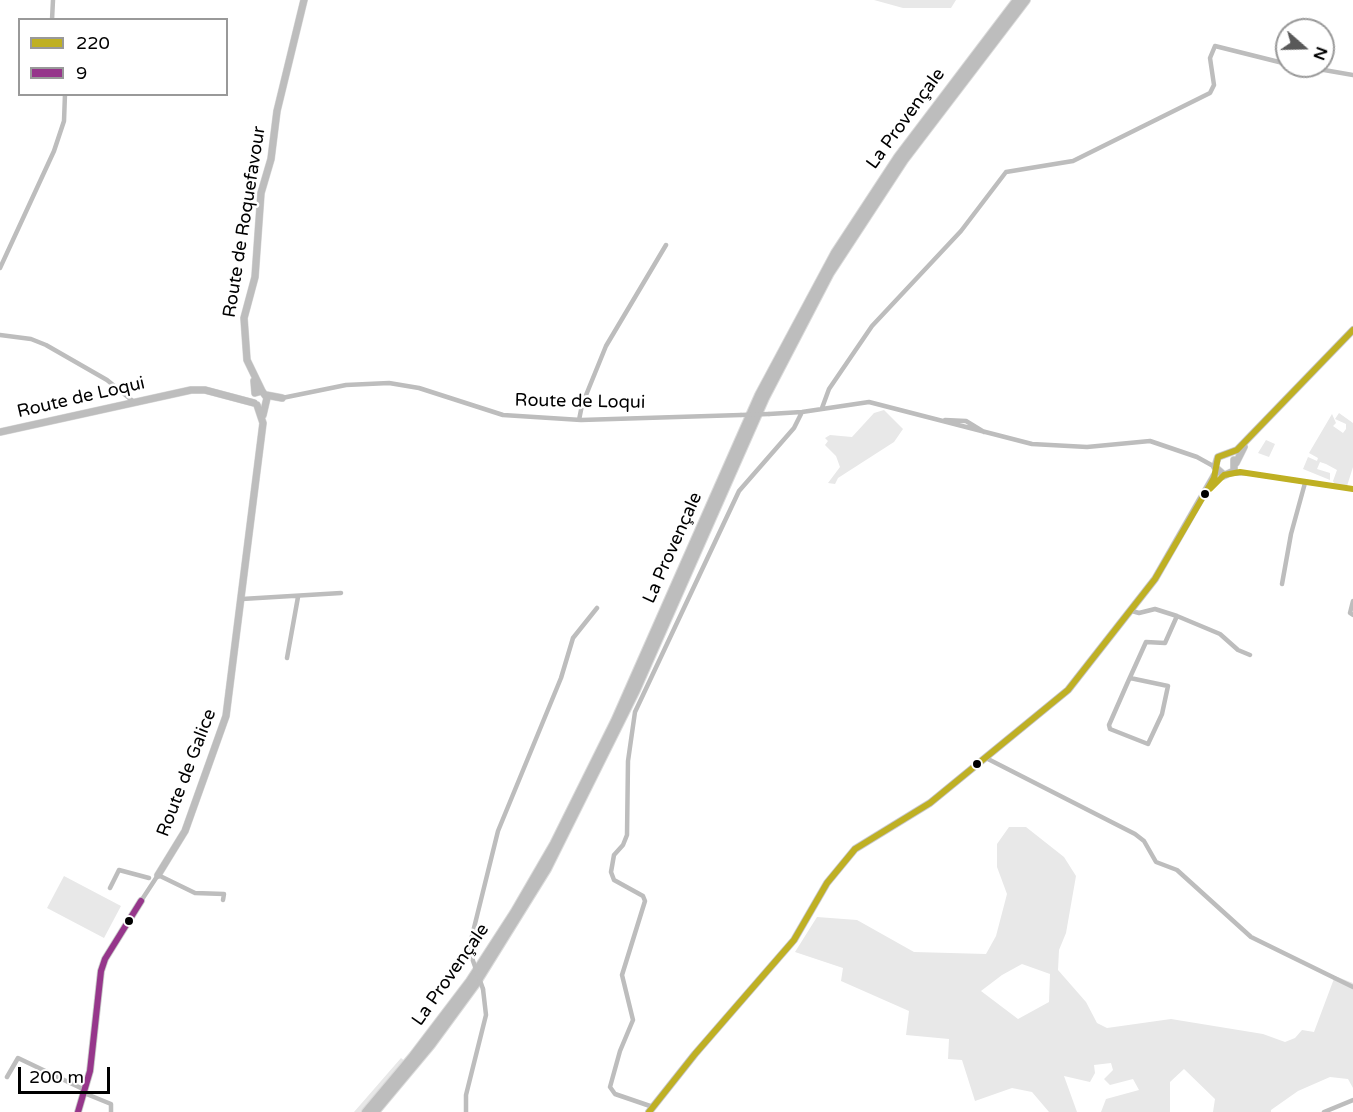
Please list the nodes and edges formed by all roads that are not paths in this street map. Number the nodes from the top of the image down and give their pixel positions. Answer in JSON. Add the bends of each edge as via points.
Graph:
{"nodes":[{"id":1,"x":53,"y":0,"type":"edge"},
{"id":2,"x":303,"y":0,"type":"edge"},
{"id":3,"x":1017,"y":0,"type":"edge"},
{"id":4,"x":1026,"y":0,"type":"edge"},
{"id":5,"x":52,"y":18,"type":"edge"},
{"id":6,"x":1275,"y":61,"type":"edge"},
{"id":7,"x":1335,"y":72,"type":"edge"},
{"id":8,"x":1353,"y":75,"type":"edge"},
{"id":9,"x":65,"y":96,"type":"edge"},
{"id":10,"x":666,"y":245,"type":"dead end"},
{"id":11,"x":0,"y":268,"type":"edge"},
{"id":12,"x":1353,"y":332,"type":"edge"},
{"id":13,"x":0,"y":335,"type":"edge"},
{"id":14,"x":260,"y":398,"type":"junction"},
{"id":15,"x":282,"y":398,"type":"joint"},
{"id":16,"x":134,"y":402,"type":"junction"},
{"id":17,"x":822,"y":408,"type":"junction"},
{"id":18,"x":802,"y":412,"type":"junction"},
{"id":19,"x":579,"y":420,"type":"junction"},
{"id":20,"x":0,"y":432,"type":"edge"},
{"id":21,"x":1228,"y":454,"type":"junction"},
{"id":22,"x":1197,"y":457,"type":"junction"},
{"id":23,"x":1218,"y":457,"type":"junction"},
{"id":24,"x":1236,"y":462,"type":"junction"},
{"id":25,"x":1216,"y":469,"type":"junction"},
{"id":26,"x":1246,"y":473,"type":"junction"},
{"id":27,"x":1228,"y":475,"type":"junction"},
{"id":28,"x":1305,"y":483,"type":"junction"},
{"id":29,"x":1353,"y":489,"type":"edge"},
{"id":30,"x":1160,"y":570,"type":"junction"},
{"id":31,"x":1282,"y":584,"type":"dead end"},
{"id":32,"x":341,"y":593,"type":"dead end"},
{"id":33,"x":298,"y":597,"type":"junction"},
{"id":34,"x":242,"y":599,"type":"junction"},
{"id":35,"x":1353,"y":601,"type":"edge"},
{"id":36,"x":597,"y":608,"type":"dead end"},
{"id":37,"x":1132,"y":611,"type":"junction"},
{"id":38,"x":1353,"y":615,"type":"edge"},
{"id":39,"x":1177,"y":616,"type":"junction"},
{"id":40,"x":1250,"y":655,"type":"dead end"},
{"id":41,"x":287,"y":658,"type":"dead end"},
{"id":42,"x":1130,"y":678,"type":"junction"},
{"id":43,"x":986,"y":758,"type":"junction"},
{"id":44,"x":158,"y":875,"type":"junction"},
{"id":45,"x":149,"y":878,"type":"dead end"},
{"id":46,"x":110,"y":888,"type":"dead end"},
{"id":47,"x":223,"y":900,"type":"dead end"},
{"id":48,"x":141,"y":901,"type":"joint"},
{"id":49,"x":1353,"y":987,"type":"edge"},
{"id":50,"x":7,"y":1077,"type":"dead end"},
{"id":51,"x":85,"y":1092,"type":"junction"},
{"id":52,"x":1353,"y":1100,"type":"edge"},
{"id":53,"x":651,"y":1109,"type":"edge"},
{"id":54,"x":78,"y":1112,"type":"edge"},
{"id":55,"x":111,"y":1112,"type":"edge"},
{"id":56,"x":366,"y":1112,"type":"edge"},
{"id":57,"x":375,"y":1112,"type":"edge"},
{"id":58,"x":466,"y":1112,"type":"edge"},
{"id":59,"x":1324,"y":1112,"type":"edge"}],
"edges":[{"from":1,"to":5,"type":"street"},
{"from":2,"to":14,"type":"main road","name":"Route de Roquefavour","via":[[261,193],[255,278],[244,318],[245,352]]},
{"from":3,"to":56,"type":"highway","name":"La Provençale","via":[[898,157],[825,270],[759,395],[615,721],[554,844],[470,981]]},
{"from":4,"to":57,"type":"highway","name":"La Provençale","via":[[904,160],[831,273],[765,398],[631,701],[560,846],[480,978]]},
{"from":6,"to":17,"type":"street","via":[[1215,46],[1210,58],[1214,85],[1210,93],[1073,161],[1006,172],[961,231],[872,326],[829,389]]},
{"from":7,"to":8,"type":"street"},
{"from":9,"to":11,"type":"street","via":[[64,121],[54,151]]},
{"from":10,"to":19,"type":"street","via":[[606,346]]},
{"from":12,"to":21,"type":"main road","via":[[1237,450]]},
{"from":12,"to":24,"type":"main road","via":[[1246,445]]},
{"from":13,"to":16,"type":"street","via":[[46,345],[107,380]]},
{"from":14,"to":15,"type":"main road"},
{"from":14,"to":16,"type":"main road","name":"Route de Loqui","via":[[237,398],[205,390]]},
{"from":14,"to":34,"type":"main road","name":"Route de Galice","via":[[263,421]]},
{"from":15,"to":19,"type":"street","name":"Route de Loqui","via":[[346,385],[389,383],[419,388],[503,415]]},
{"from":16,"to":20,"type":"main road","name":"Route de Loqui"},
{"from":17,"to":18,"type":"street","name":"Route de Loqui"},
{"from":17,"to":22,"type":"street","name":"Route de Loqui","via":[[869,402],[1032,444],[1072,447],[1150,441]]},
{"from":18,"to":19,"type":"street","name":"Route de Loqui","bridge":true},
{"from":18,"to":53,"type":"street","via":[[794,428],[739,491],[635,712],[628,767],[627,835],[614,855],[611,872],[614,880],[643,896],[645,901],[622,975],[633,1020],[610,1087],[615,1094]]},
{"from":21,"to":23,"type":"main road"},
{"from":21,"to":24,"type":"main road"},
{"from":22,"to":23,"type":"street"},
{"from":22,"to":25,"type":"street"},
{"from":23,"to":25,"type":"main road"},
{"from":24,"to":26,"type":"street"},
{"from":24,"to":27,"type":"main road"},
{"from":25,"to":27,"type":"main road"},
{"from":25,"to":30,"type":"main road"},
{"from":26,"to":27,"type":"street"},
{"from":26,"to":28,"type":"street"},
{"from":27,"to":30,"type":"main road","via":[[1209,490]]},
{"from":28,"to":29,"type":"street"},
{"from":28,"to":31,"type":"street"},
{"from":30,"to":37,"type":"main road"},
{"from":32,"to":33,"type":"street"},
{"from":33,"to":34,"type":"street"},
{"from":33,"to":41,"type":"street"},
{"from":34,"to":44,"type":"main road","name":"Route de Galice","via":[[226,716],[184,831]]},
{"from":35,"to":38,"type":"street"},
{"from":36,"to":58,"type":"street","bridge":true,"via":[[573,638],[561,678],[497,834],[471,940],[486,1015],[466,1095]]},
{"from":37,"to":39,"type":"street","via":[[1155,609]]},
{"from":37,"to":43,"type":"main road","via":[[1068,690]]},
{"from":39,"to":40,"type":"street","via":[[1220,634]]},
{"from":39,"to":42,"type":"street","via":[[1165,644],[1146,642]]},
{"from":42,"to":42,"type":"street","via":[[1168,686],[1162,714],[1148,744],[1110,729]]},
{"from":43,"to":49,"type":"street","via":[[1135,834],[1156,862],[1177,870],[1251,937]]},
{"from":43,"to":53,"type":"main road","via":[[930,803],[855,849],[827,883],[794,940]]},
{"from":44,"to":47,"type":"street","via":[[195,893],[224,894]]},
{"from":44,"to":48,"type":"street","name":"Route de Galice"},
{"from":45,"to":46,"type":"street","via":[[119,870]]},
{"from":48,"to":51,"type":"main road","name":"Route de Galice","via":[[101,971]]},
{"from":50,"to":51,"type":"street","via":[[18,1058]]},
{"from":51,"to":54,"type":"main road","name":"Route de Galice"},
{"from":51,"to":55,"type":"street","via":[[111,1104]]},
{"from":52,"to":59,"type":"street"}]}
